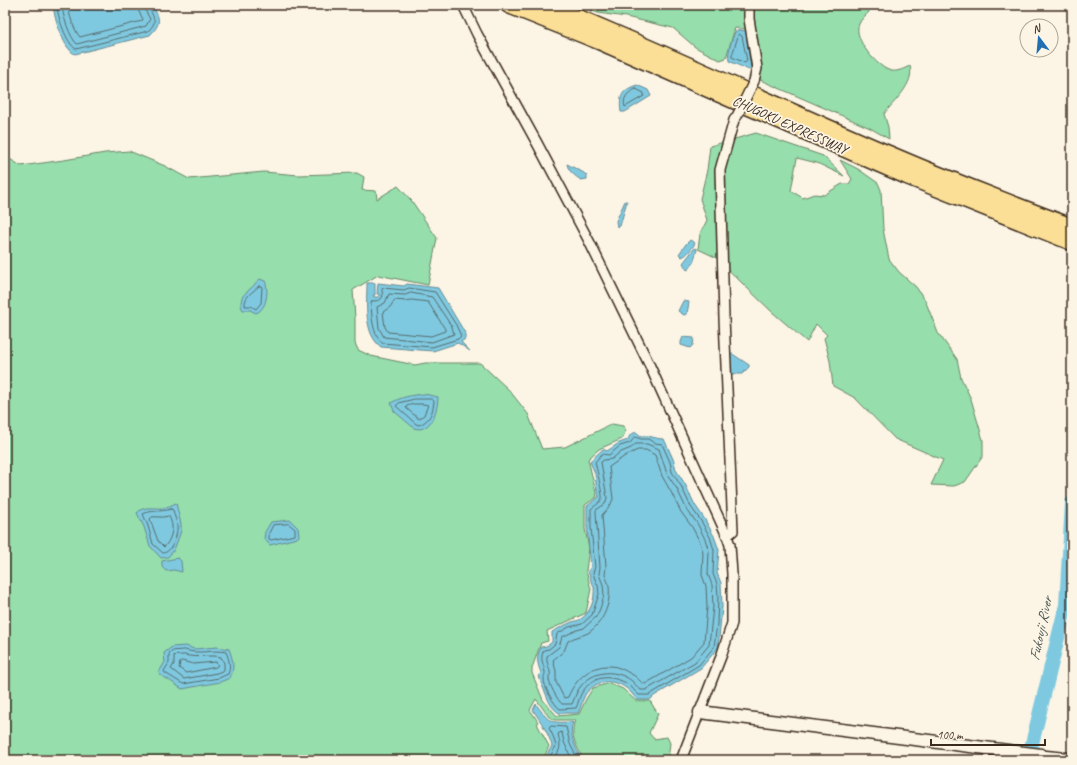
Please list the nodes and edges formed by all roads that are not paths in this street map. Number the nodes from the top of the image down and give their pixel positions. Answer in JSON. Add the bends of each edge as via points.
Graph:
{"nodes":[{"id":1,"x":463,"y":5,"type":"edge"},
{"id":2,"x":509,"y":5,"type":"edge"},
{"id":3,"x":546,"y":5,"type":"edge"},
{"id":4,"x":749,"y":5,"type":"edge"},
{"id":5,"x":1072,"y":228,"type":"edge"},
{"id":6,"x":1072,"y":242,"type":"edge"},
{"id":7,"x":727,"y":536,"type":"junction"},
{"id":8,"x":700,"y":712,"type":"junction"},
{"id":9,"x":1041,"y":755,"type":"joint"},
{"id":10,"x":1072,"y":758,"type":"edge"},
{"id":11,"x":681,"y":760,"type":"edge"}],
"edges":[{"from":1,"to":7,"type":"street","via":[[589,242],[649,364]]},
{"from":2,"to":6,"type":"highway","name":"CHUGOKU EXPRESSWAY","via":[[599,41],[907,176]]},
{"from":3,"to":5,"type":"highway","name":"CHUGOKU EXPRESSWAY","via":[[604,28],[906,162]]},
{"from":4,"to":7,"type":"street","bridge":true,"via":[[757,68],[754,81],[734,120],[720,170],[733,530]]},
{"from":7,"to":8,"type":"street","via":[[732,574],[732,622]]},
{"from":8,"to":9,"type":"street"},
{"from":8,"to":11,"type":"street"},
{"from":9,"to":10,"type":"street"}]}
